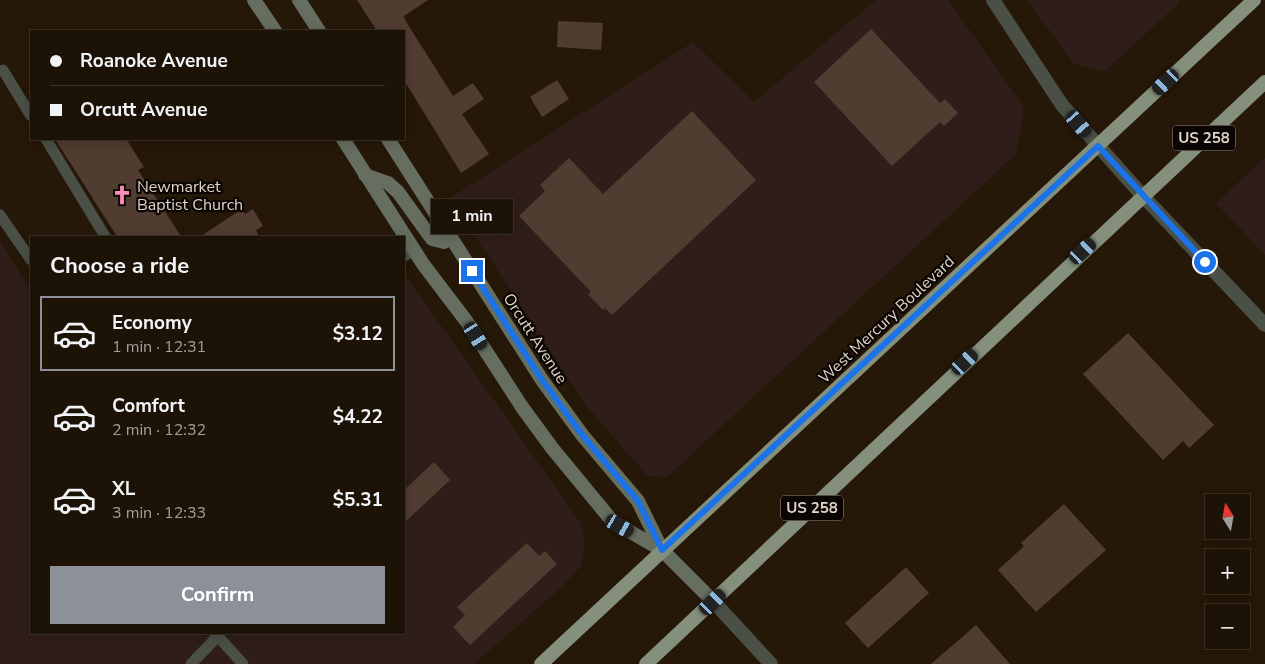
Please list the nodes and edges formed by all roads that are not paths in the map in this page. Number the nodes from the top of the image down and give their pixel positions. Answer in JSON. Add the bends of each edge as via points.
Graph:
{"nodes":[{"id":1,"x":254,"y":0,"type":"edge"},
{"id":2,"x":299,"y":0,"type":"edge"},
{"id":3,"x":993,"y":0,"type":"edge"},
{"id":4,"x":1254,"y":0,"type":"edge"},
{"id":5,"x":273,"y":30,"type":"edge"},
{"id":6,"x":317,"y":30,"type":"edge"},
{"id":7,"x":4,"y":70,"type":"dead end"},
{"id":8,"x":1265,"y":82,"type":"edge"},
{"id":9,"x":30,"y":114,"type":"edge"},
{"id":10,"x":47,"y":140,"type":"edge"},
{"id":11,"x":344,"y":140,"type":"edge"},
{"id":12,"x":389,"y":140,"type":"edge"},
{"id":13,"x":1098,"y":146,"type":"junction"},
{"id":14,"x":365,"y":175,"type":"junction"},
{"id":15,"x":1142,"y":195,"type":"junction"},
{"id":16,"x":0,"y":215,"type":"edge"},
{"id":17,"x":105,"y":236,"type":"edge"},
{"id":18,"x":399,"y":236,"type":"edge"},
{"id":19,"x":451,"y":238,"type":"junction"},
{"id":20,"x":409,"y":253,"type":"edge"},
{"id":21,"x":30,"y":259,"type":"edge"},
{"id":22,"x":1265,"y":325,"type":"edge"},
{"id":23,"x":662,"y":550,"type":"junction"},
{"id":24,"x":713,"y":602,"type":"junction"},
{"id":25,"x":216,"y":635,"type":"edge"},
{"id":26,"x":191,"y":664,"type":"edge"},
{"id":27,"x":244,"y":664,"type":"edge"},
{"id":28,"x":541,"y":664,"type":"edge"},
{"id":29,"x":646,"y":664,"type":"edge"},
{"id":30,"x":771,"y":664,"type":"edge"}],
"edges":[{"from":1,"to":5,"type":"main road"},
{"from":2,"to":6,"type":"main road"},
{"from":3,"to":13,"type":"street","via":[[1062,105]]},
{"from":4,"to":13,"type":"highway","name":"West Mercury Boulevard"},
{"from":7,"to":9,"type":"lane"},
{"from":8,"to":15,"type":"highway","number":"US 258"},
{"from":10,"to":17,"type":"lane"},
{"from":11,"to":14,"type":"main road","name":"Orcutt Avenue"},
{"from":12,"to":19,"type":"main road","name":"Orcutt Avenue"},
{"from":13,"to":15,"type":"street"},
{"from":13,"to":23,"type":"highway","name":"West Mercury Boulevard"},
{"from":14,"to":18,"type":"main road","name":"Orcutt Avenue"},
{"from":14,"to":19,"type":"main road","via":[[388,182],[432,239],[444,242]]},
{"from":15,"to":22,"type":"street"},
{"from":15,"to":24,"type":"highway","number":"US 258"},
{"from":16,"to":21,"type":"lane"},
{"from":19,"to":23,"type":"main road","name":"Orcutt Avenue","via":[[542,380],[583,436],[638,501]]},
{"from":20,"to":23,"type":"main road","name":"Orcutt Avenue","via":[[463,317],[522,407],[613,522]]},
{"from":23,"to":24,"type":"main road","name":"Orcutt Avenue"},
{"from":23,"to":28,"type":"highway","name":"West Mercury Boulevard"},
{"from":24,"to":29,"type":"highway","number":"US 258"},
{"from":24,"to":30,"type":"street","name":"Orcutt Avenue"},
{"from":25,"to":26,"type":"lane"},
{"from":25,"to":27,"type":"lane"}]}
